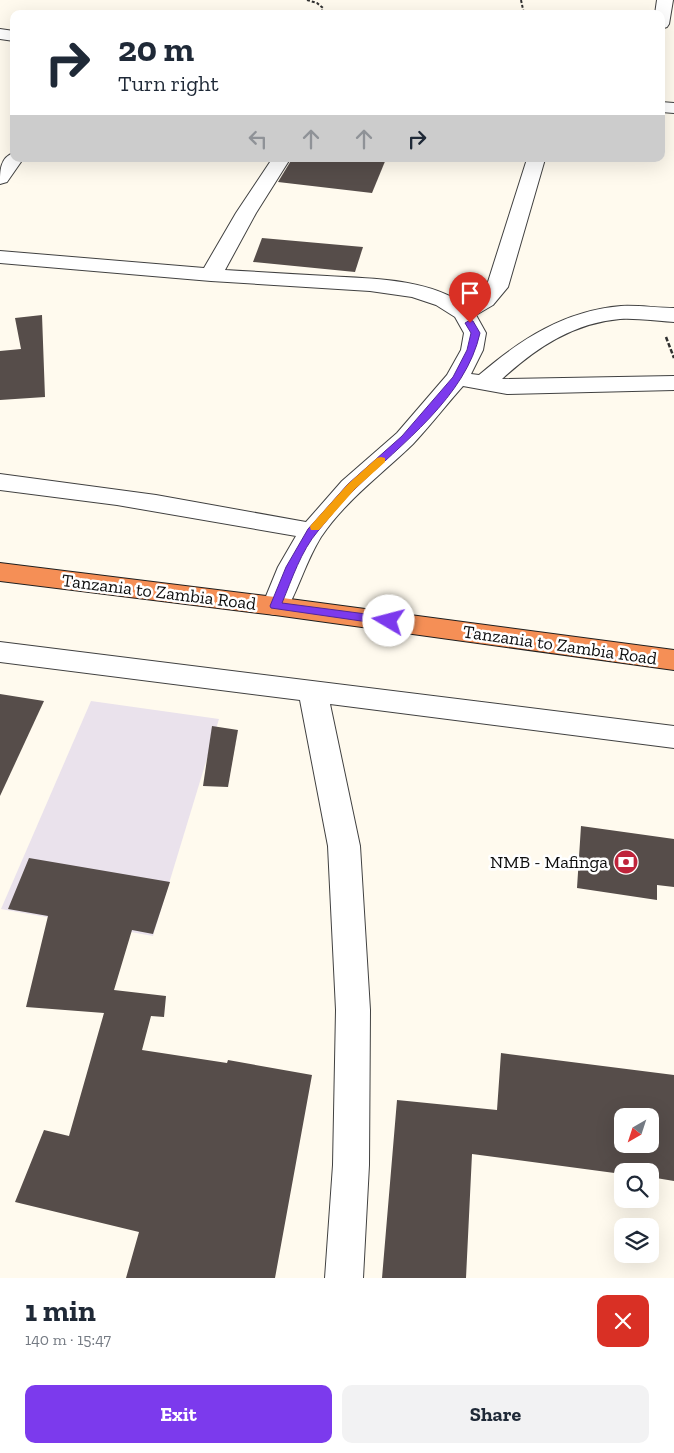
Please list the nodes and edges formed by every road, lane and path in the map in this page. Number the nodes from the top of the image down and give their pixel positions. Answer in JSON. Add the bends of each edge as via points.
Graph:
{"nodes":[{"id":1,"x":307,"y":0,"type":"edge"},
{"id":2,"x":322,"y":10,"type":"edge"},
{"id":3,"x":12,"y":162,"type":"edge"},
{"id":4,"x":279,"y":162,"type":"edge"},
{"id":5,"x":535,"y":162,"type":"edge"},
{"id":6,"x":0,"y":178,"type":"edge"},
{"id":7,"x":0,"y":257,"type":"edge"},
{"id":8,"x":211,"y":275,"type":"junction"},
{"id":9,"x":464,"y":313,"type":"junction"},
{"id":10,"x":674,"y":315,"type":"edge"},
{"id":11,"x":457,"y":378,"type":"junction"},
{"id":12,"x":674,"y":383,"type":"edge"},
{"id":13,"x":483,"y":384,"type":"junction"},
{"id":14,"x":0,"y":482,"type":"edge"},
{"id":15,"x":312,"y":531,"type":"junction"},
{"id":16,"x":0,"y":572,"type":"edge"},
{"id":17,"x":275,"y":606,"type":"junction"},
{"id":18,"x":0,"y":652,"type":"edge"},
{"id":19,"x":674,"y":660,"type":"edge"},
{"id":20,"x":313,"y":692,"type":"junction"},
{"id":21,"x":674,"y":737,"type":"edge"},
{"id":22,"x":344,"y":1278,"type":"edge"}],
"edges":[{"from":1,"to":2,"type":"path","via":[[317,3]]},
{"from":3,"to":6,"type":"street"},
{"from":4,"to":8,"type":"street"},
{"from":5,"to":9,"type":"street","via":[[497,287],[485,300]]},
{"from":7,"to":8,"type":"street"},
{"from":8,"to":9,"type":"street","via":[[415,291],[444,300]]},
{"from":9,"to":11,"type":"street","via":[[476,333],[472,350]]},
{"from":10,"to":13,"type":"street","via":[[620,314],[577,321],[542,336]]},
{"from":11,"to":13,"type":"street"},
{"from":11,"to":15,"type":"street","via":[[406,438],[351,487]]},
{"from":12,"to":13,"type":"street","via":[[507,387]]},
{"from":14,"to":15,"type":"street","via":[[188,507]]},
{"from":15,"to":17,"type":"street","via":[[291,567]]},
{"from":16,"to":17,"type":"highway","name":"Tanzania to Zambia Road"},
{"from":17,"to":19,"type":"highway","name":"Tanzania to Zambia Road"},
{"from":18,"to":20,"type":"street"},
{"from":20,"to":21,"type":"street"},
{"from":20,"to":22,"type":"street","via":[[344,846],[353,1010],[351,1165]]}]}
